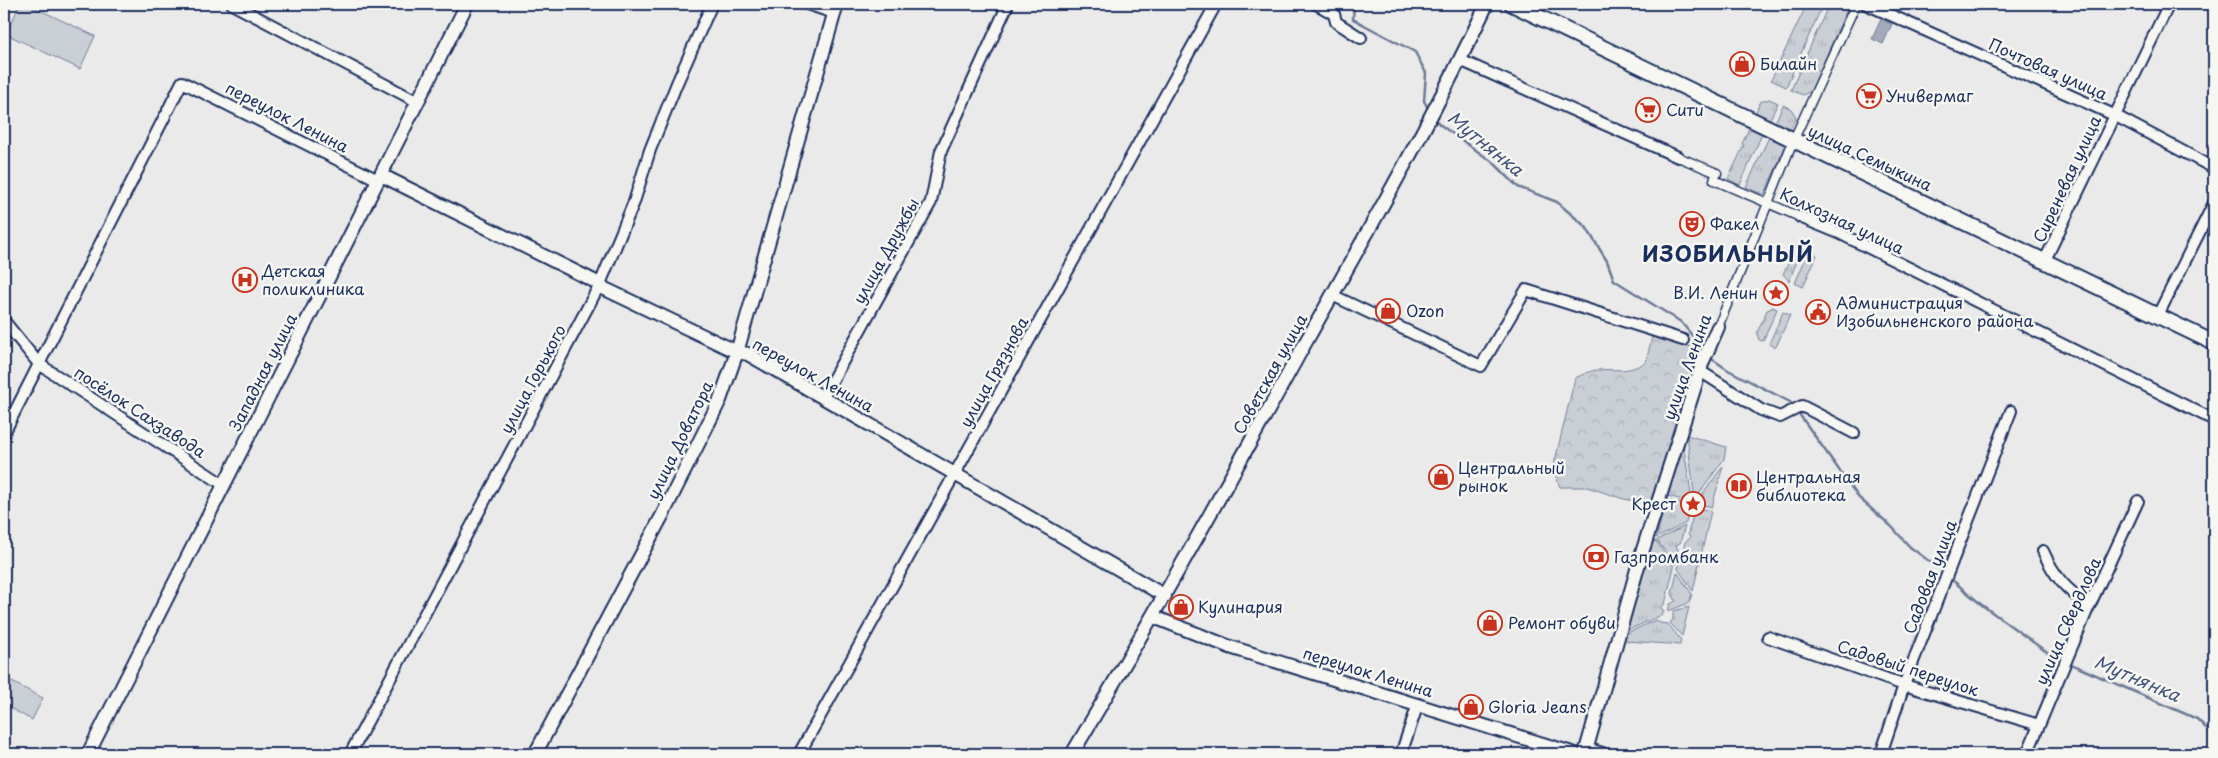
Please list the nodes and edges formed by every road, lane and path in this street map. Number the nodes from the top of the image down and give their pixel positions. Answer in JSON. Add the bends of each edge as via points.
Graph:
{"nodes":[{"id":1,"x":232,"y":4,"type":"edge"},
{"id":2,"x":467,"y":4,"type":"edge"},
{"id":3,"x":712,"y":4,"type":"edge"},
{"id":4,"x":806,"y":4,"type":"edge"},
{"id":5,"x":1008,"y":4,"type":"edge"},
{"id":6,"x":1216,"y":4,"type":"edge"},
{"id":7,"x":1316,"y":4,"type":"edge"},
{"id":8,"x":1487,"y":4,"type":"edge"},
{"id":9,"x":1512,"y":4,"type":"edge"},
{"id":10,"x":1856,"y":4,"type":"edge"},
{"id":11,"x":1866,"y":4,"type":"edge"},
{"id":12,"x":2169,"y":4,"type":"edge"},
{"id":13,"x":835,"y":8,"type":"edge"},
{"id":14,"x":1361,"y":38,"type":"dead end"},
{"id":15,"x":1460,"y":60,"type":"junction"},
{"id":16,"x":418,"y":102,"type":"junction"},
{"id":17,"x":2114,"y":115,"type":"junction"},
{"id":18,"x":1793,"y":141,"type":"junction"},
{"id":19,"x":1678,"y":157,"type":"joint"},
{"id":20,"x":2214,"y":168,"type":"edge"},
{"id":21,"x":379,"y":178,"type":"junction"},
{"id":22,"x":1768,"y":203,"type":"junction"},
{"id":23,"x":2214,"y":203,"type":"edge"},
{"id":24,"x":1800,"y":217,"type":"joint"},
{"id":25,"x":2045,"y":260,"type":"junction"},
{"id":26,"x":600,"y":284,"type":"junction"},
{"id":27,"x":1332,"y":295,"type":"junction"},
{"id":28,"x":2158,"y":315,"type":"junction"},
{"id":29,"x":4,"y":321,"type":"edge"},
{"id":30,"x":1718,"y":327,"type":"joint"},
{"id":31,"x":1684,"y":340,"type":"dead end"},
{"id":32,"x":2214,"y":342,"type":"edge"},
{"id":33,"x":737,"y":352,"type":"junction"},
{"id":34,"x":39,"y":364,"type":"junction"},
{"id":35,"x":1701,"y":366,"type":"junction"},
{"id":36,"x":823,"y":397,"type":"junction"},
{"id":37,"x":2011,"y":411,"type":"dead end"},
{"id":38,"x":2214,"y":420,"type":"edge"},
{"id":39,"x":4,"y":433,"type":"edge"},
{"id":40,"x":1854,"y":433,"type":"dead end"},
{"id":41,"x":954,"y":474,"type":"junction"},
{"id":42,"x":224,"y":485,"type":"junction"},
{"id":43,"x":2138,"y":501,"type":"dead end"},
{"id":44,"x":2043,"y":551,"type":"dead end"},
{"id":45,"x":1165,"y":596,"type":"junction"},
{"id":46,"x":2089,"y":605,"type":"junction"},
{"id":47,"x":1154,"y":617,"type":"junction"},
{"id":48,"x":1768,"y":637,"type":"dead end"},
{"id":49,"x":1904,"y":685,"type":"junction"},
{"id":50,"x":1418,"y":704,"type":"junction"},
{"id":51,"x":2039,"y":725,"type":"junction"},
{"id":52,"x":1582,"y":753,"type":"edge"},
{"id":53,"x":88,"y":754,"type":"edge"},
{"id":54,"x":350,"y":754,"type":"edge"},
{"id":55,"x":535,"y":754,"type":"edge"},
{"id":56,"x":799,"y":754,"type":"edge"},
{"id":57,"x":1072,"y":754,"type":"edge"},
{"id":58,"x":1401,"y":754,"type":"edge"},
{"id":59,"x":1602,"y":754,"type":"edge"},
{"id":60,"x":1881,"y":754,"type":"edge"},
{"id":61,"x":2027,"y":754,"type":"edge"}],
"edges":[{"from":1,"to":16,"type":"street"},
{"from":2,"to":16,"type":"street","name":"Западная улица"},
{"from":3,"to":26,"type":"street","name":"улица Горького","via":[[650,150],[634,202]]},
{"from":4,"to":13,"type":"street"},
{"from":5,"to":36,"type":"street","name":"улица Дружбы","via":[[941,152],[931,202]]},
{"from":6,"to":41,"type":"street","name":"улица Грязнова"},
{"from":7,"to":14,"type":"street","via":[[1334,14],[1336,22]]},
{"from":8,"to":15,"type":"street","name":"Советская улица"},
{"from":9,"to":18,"type":"main road","name":"улица Семыкина"},
{"from":10,"to":18,"type":"street","name":"улица Ленина"},
{"from":11,"to":17,"type":"street","name":"Почтовая улица"},
{"from":12,"to":17,"type":"street","name":"Сиреневая улица"},
{"from":13,"to":33,"type":"street","name":"улица Доватора"},
{"from":15,"to":19,"type":"street","name":"Колхозная улица"},
{"from":15,"to":27,"type":"street","name":"Советская улица"},
{"from":16,"to":21,"type":"street","name":"Западная улица"},
{"from":17,"to":20,"type":"street","name":"Почтовая улица"},
{"from":17,"to":25,"type":"street","name":"Сиреневая улица"},
{"from":18,"to":22,"type":"street","name":"улица Ленина"},
{"from":18,"to":25,"type":"main road","name":"улица Семыкина"},
{"from":19,"to":22,"type":"street","name":"Колхозная улица","via":[[1717,173],[1714,180]]},
{"from":21,"to":26,"type":"street","name":"переулок Ленина"},
{"from":21,"to":34,"type":"street","name":"переулок Ленина","via":[[182,82]]},
{"from":21,"to":42,"type":"street","name":"Западная улица"},
{"from":22,"to":24,"type":"street","name":"Колхозная улица"},
{"from":22,"to":30,"type":"street","name":"улица Ленина"},
{"from":23,"to":28,"type":"street"},
{"from":24,"to":38,"type":"street","name":"Колхозная улица","via":[[1839,233]]},
{"from":25,"to":28,"type":"main road","name":"улица Семыкина"},
{"from":26,"to":33,"type":"street","name":"переулок Ленина"},
{"from":26,"to":54,"type":"street","name":"улица Горького"},
{"from":27,"to":31,"type":"street","via":[[1481,366],[1526,290]]},
{"from":27,"to":45,"type":"street","name":"Советская улица"},
{"from":28,"to":32,"type":"main road","name":"улица Семыкина"},
{"from":29,"to":34,"type":"street","name":"посёлок Сахзавода"},
{"from":30,"to":35,"type":"street","name":"улица Ленина"},
{"from":33,"to":36,"type":"street","name":"переулок Ленина","via":[[748,354]]},
{"from":33,"to":55,"type":"street","name":"улица Доватора","via":[[711,418]]},
{"from":34,"to":39,"type":"street"},
{"from":34,"to":42,"type":"street","name":"посёлок Сахзавода"},
{"from":35,"to":40,"type":"street","via":[[1761,410],[1780,417],[1802,406]]},
{"from":35,"to":52,"type":"street","name":"улица Ленина"},
{"from":36,"to":41,"type":"street","name":"переулок Ленина"},
{"from":37,"to":49,"type":"street","name":"Садовая улица"},
{"from":41,"to":45,"type":"street","name":"переулок Ленина"},
{"from":41,"to":56,"type":"street","name":"улица Грязнова"},
{"from":42,"to":53,"type":"street","name":"Западная улица"},
{"from":43,"to":46,"type":"street","name":"улица Свердлова"},
{"from":44,"to":46,"type":"street","via":[[2053,574]]},
{"from":45,"to":47,"type":"street","name":"Советская улица"},
{"from":46,"to":51,"type":"street","name":"улица Свердлова"},
{"from":47,"to":50,"type":"street","name":"переулок Ленина","via":[[1230,647]]},
{"from":47,"to":57,"type":"street","name":"Советская улица"},
{"from":48,"to":49,"type":"street","name":"Садовый переулок"},
{"from":49,"to":51,"type":"street","name":"Садовый переулок"},
{"from":49,"to":60,"type":"street","name":"Садовая улица"},
{"from":50,"to":52,"type":"street","name":"переулок Ленина"},
{"from":50,"to":58,"type":"street"},
{"from":51,"to":61,"type":"street","name":"улица Свердлова"},
{"from":52,"to":59,"type":"street","name":"переулок Ленина"}]}
